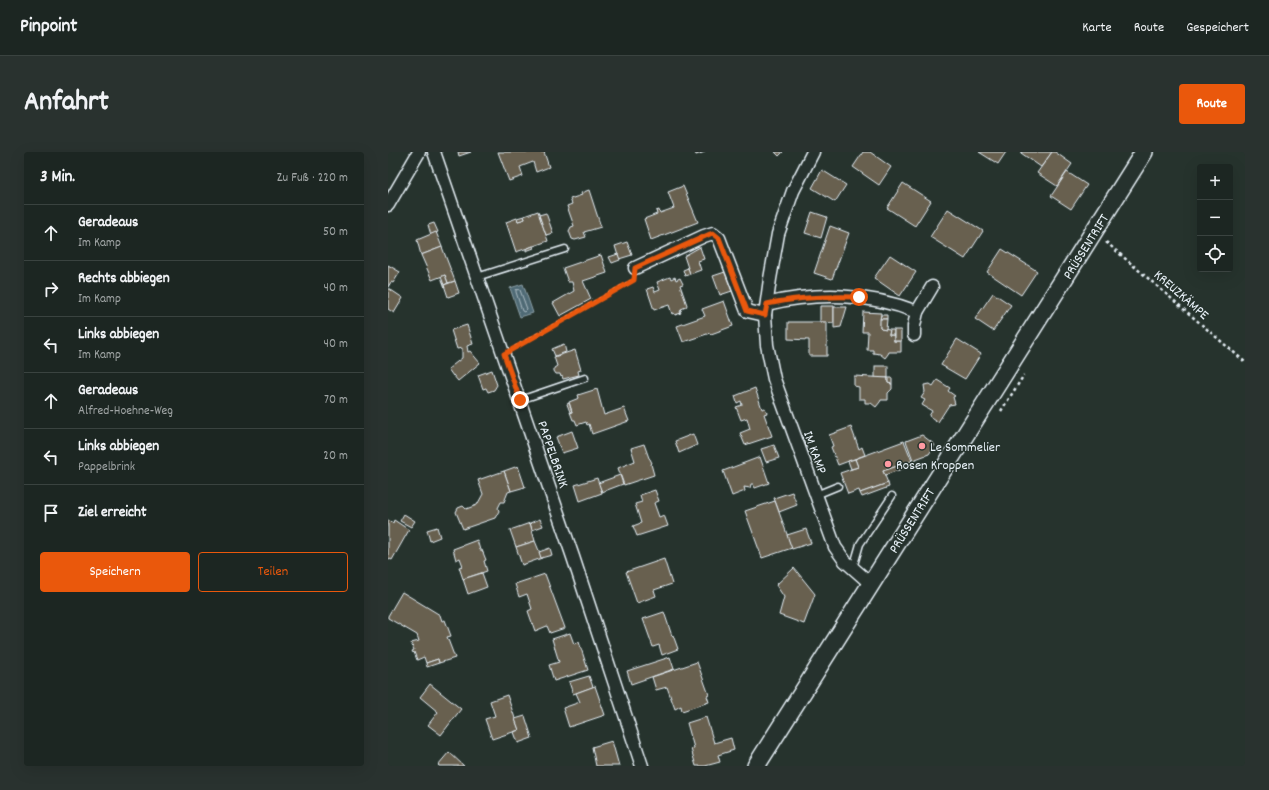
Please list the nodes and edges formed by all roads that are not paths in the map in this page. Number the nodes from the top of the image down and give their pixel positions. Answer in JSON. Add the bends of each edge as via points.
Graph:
{"nodes":[{"id":1,"x":419,"y":152,"type":"edge"},
{"id":2,"x":434,"y":152,"type":"edge"},
{"id":3,"x":813,"y":152,"type":"edge"},
{"id":4,"x":1144,"y":152,"type":"edge"},
{"id":5,"x":388,"y":204,"type":"edge"},
{"id":6,"x":565,"y":248,"type":"dead end"},
{"id":7,"x":635,"y":268,"type":"road end"},
{"id":8,"x":478,"y":277,"type":"junction"},
{"id":9,"x":932,"y":287,"type":"dead end"},
{"id":10,"x":766,"y":309,"type":"junction"},
{"id":11,"x":917,"y":312,"type":"junction"},
{"id":12,"x":914,"y":335,"type":"dead end"},
{"id":13,"x":584,"y":378,"type":"dead end"},
{"id":14,"x":520,"y":400,"type":"junction"},
{"id":15,"x":838,"y":486,"type":"dead end"},
{"id":16,"x":816,"y":495,"type":"junction"},
{"id":17,"x":892,"y":496,"type":"dead end"},
{"id":18,"x":853,"y":568,"type":"junction"},
{"id":19,"x":871,"y":584,"type":"junction"},
{"id":20,"x":642,"y":766,"type":"edge"},
{"id":21,"x":756,"y":766,"type":"edge"}],
"edges":[{"from":1,"to":5,"type":"street"},
{"from":2,"to":8,"type":"street","name":"PAPPELBRINK"},
{"from":3,"to":10,"type":"street","name":"IM KAMP","via":[[793,191],[778,234]]},
{"from":4,"to":19,"type":"main road","name":"PRÜSSENTRIFT"},
{"from":6,"to":8,"type":"lane"},
{"from":7,"to":10,"type":"street","via":[[713,233],[719,238],[747,311]]},
{"from":8,"to":14,"type":"street","name":"PAPPELBRINK"},
{"from":9,"to":11,"type":"street"},
{"from":10,"to":11,"type":"street","via":[[788,299],[833,296],[859,297],[899,305]]},
{"from":10,"to":16,"type":"street","name":"IM KAMP","via":[[767,345],[774,378]]},
{"from":11,"to":12,"type":"street"},
{"from":13,"to":14,"type":"lane"},
{"from":14,"to":20,"type":"street","name":"PAPPELBRINK"},
{"from":15,"to":16,"type":"lane"},
{"from":16,"to":18,"type":"street","name":"IM KAMP","via":[[835,547]]},
{"from":17,"to":18,"type":"lane","via":[[860,544]]},
{"from":18,"to":19,"type":"street","name":"IM KAMP"},
{"from":19,"to":21,"type":"main road","name":"PRÜSSENTRIFT"}]}
